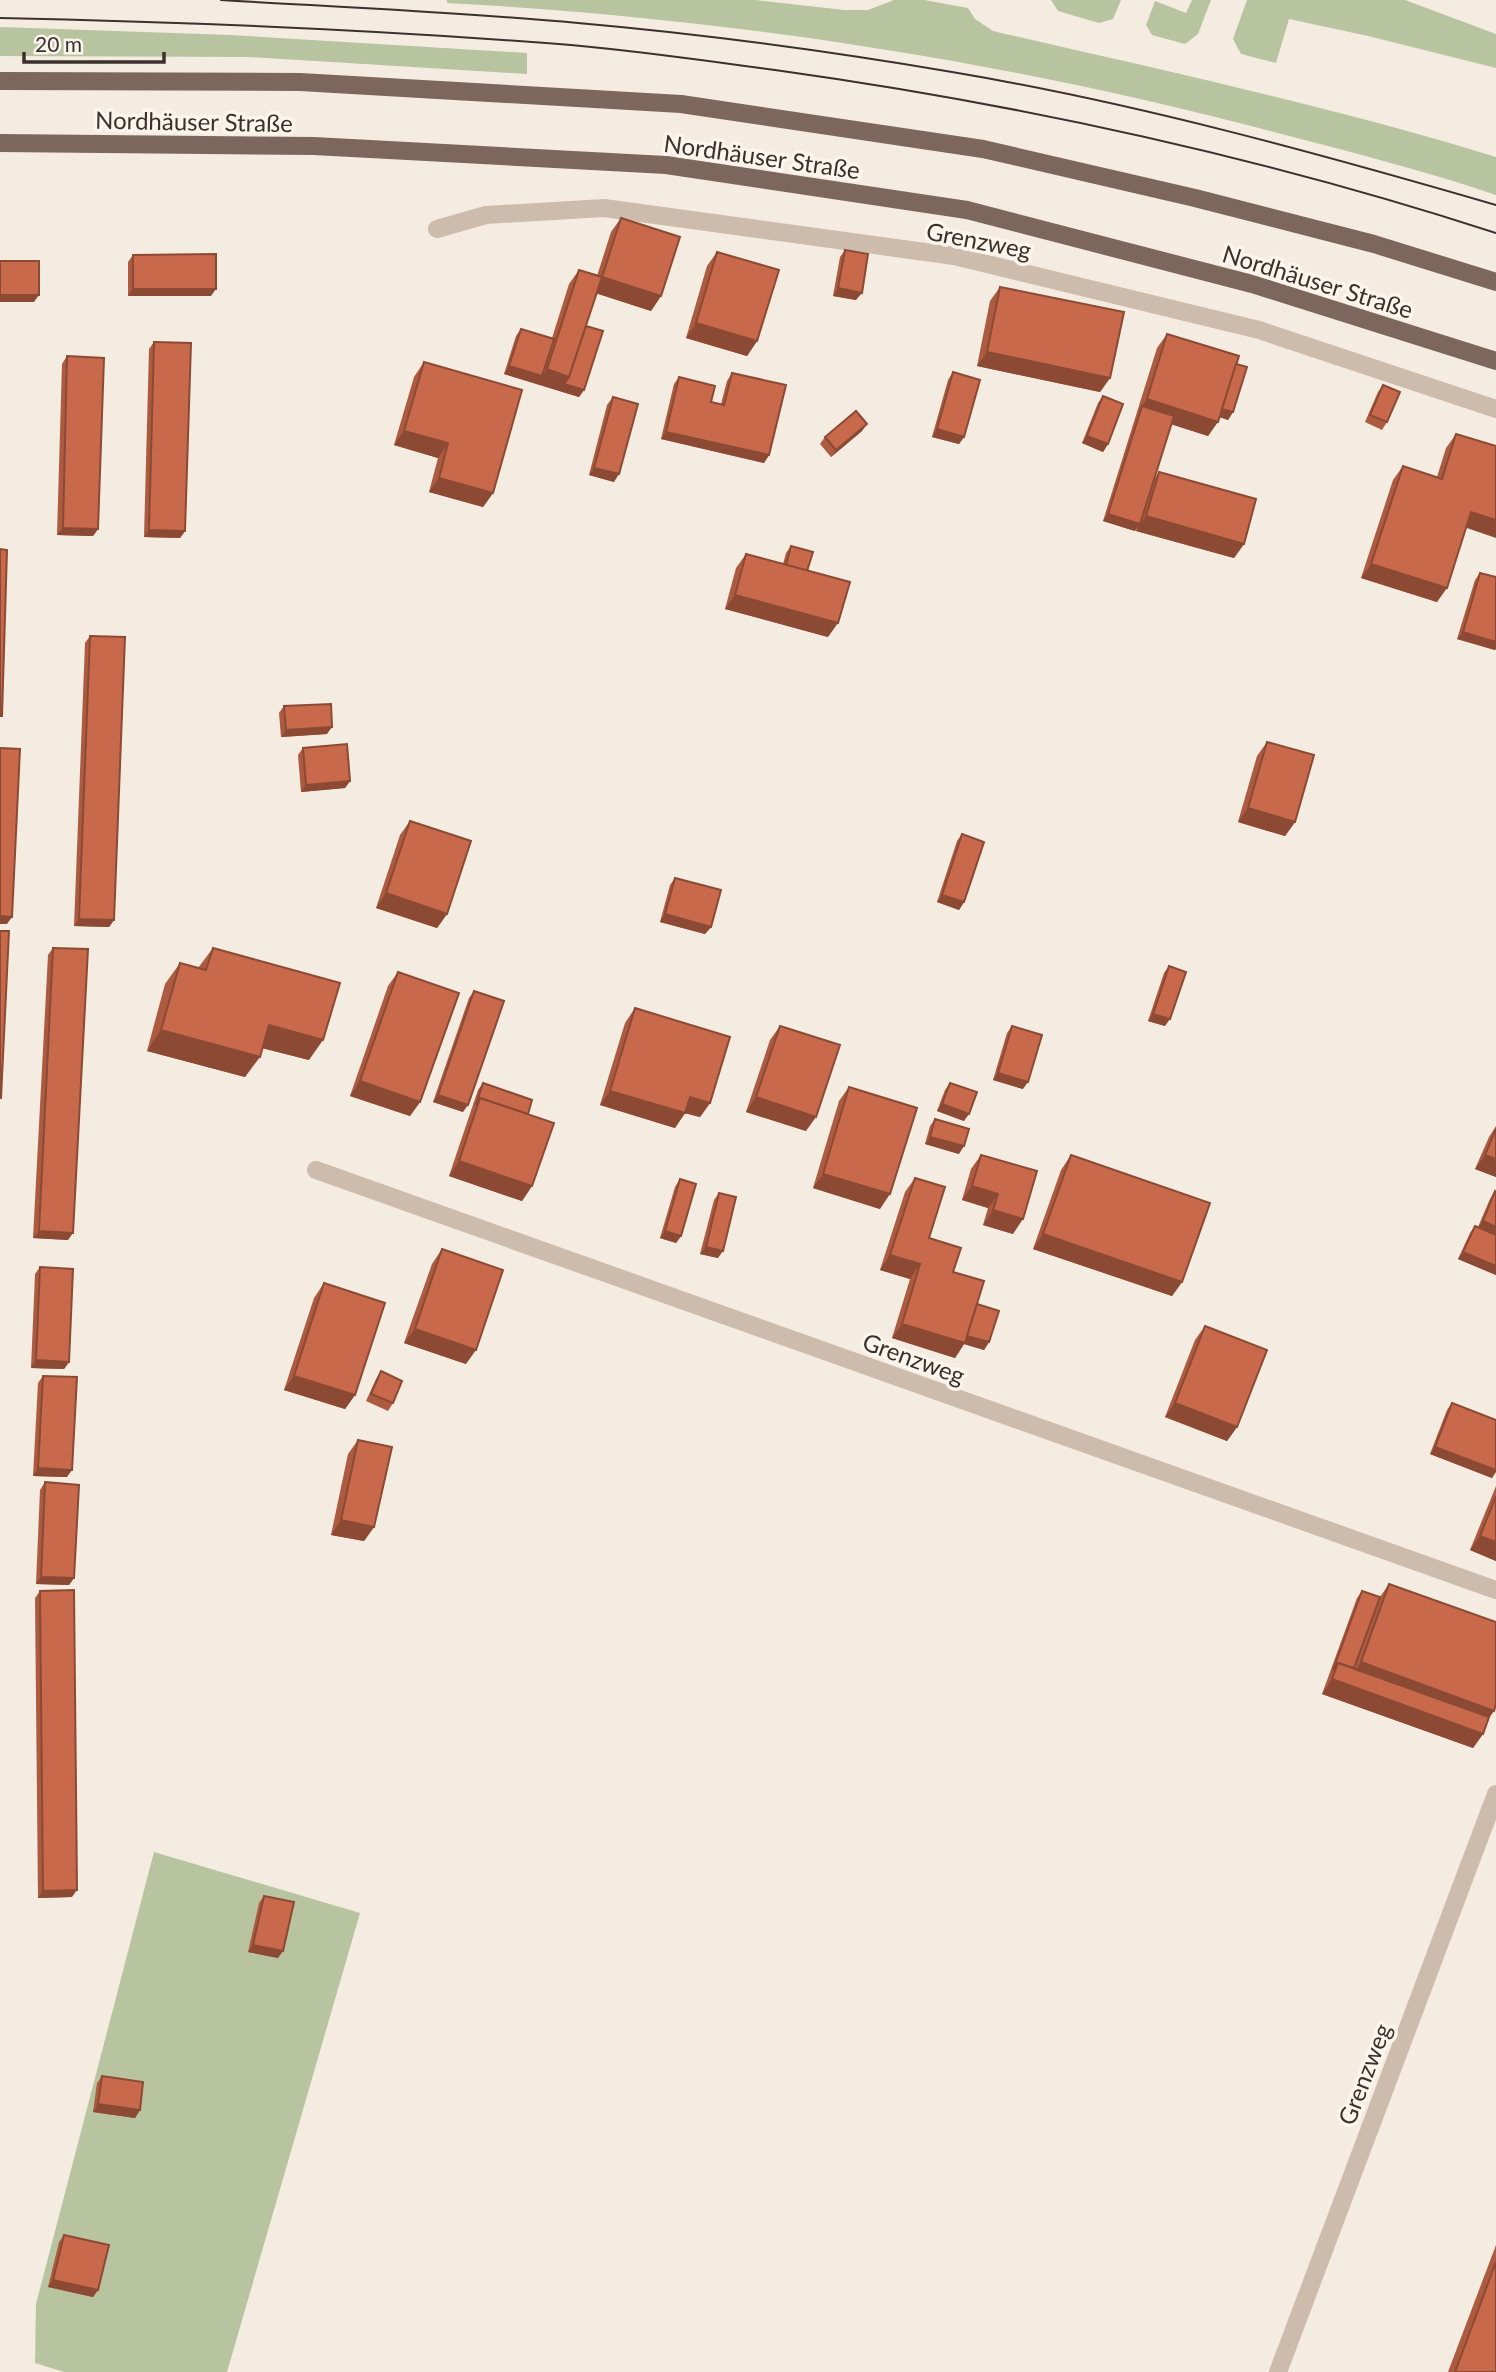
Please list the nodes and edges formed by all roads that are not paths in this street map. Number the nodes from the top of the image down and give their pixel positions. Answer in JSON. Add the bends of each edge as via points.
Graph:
{"nodes":[{"id":1,"x":0,"y":81,"type":"edge"},
{"id":2,"x":0,"y":143,"type":"edge"},
{"id":3,"x":438,"y":229,"type":"dead end"},
{"id":4,"x":1496,"y":282,"type":"edge"},
{"id":5,"x":1496,"y":361,"type":"edge"},
{"id":6,"x":1496,"y":409,"type":"edge"},
{"id":7,"x":316,"y":1170,"type":"dead end"},
{"id":8,"x":1496,"y":1590,"type":"edge"},
{"id":9,"x":1496,"y":1794,"type":"edge"},
{"id":10,"x":1278,"y":2372,"type":"edge"}],
"edges":[{"from":1,"to":4,"type":"main road","name":"Nordhäuser Straße","via":[[300,82],[681,104],[984,149],[1374,244]]},
{"from":2,"to":5,"type":"main road","name":"Nordhäuser Straße","via":[[314,146],[680,167],[967,210],[1252,284]]},
{"from":3,"to":6,"type":"street","name":"Grenzweg","via":[[486,215],[604,208],[954,257],[1259,330]]},
{"from":7,"to":8,"type":"street","name":"Grenzweg"},
{"from":9,"to":10,"type":"street","name":"Grenzweg"}]}
